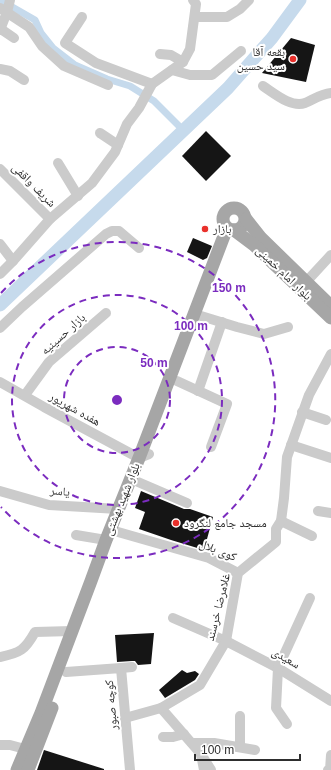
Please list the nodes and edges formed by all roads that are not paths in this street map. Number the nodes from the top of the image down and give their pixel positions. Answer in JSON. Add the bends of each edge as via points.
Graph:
{"nodes":[{"id":1,"x":10,"y":0,"type":"edge"},
{"id":2,"x":193,"y":0,"type":"edge"},
{"id":3,"x":249,"y":0,"type":"edge"},
{"id":4,"x":4,"y":10,"type":"edge"},
{"id":5,"x":82,"y":17,"type":"dead end"},
{"id":6,"x":195,"y":17,"type":"junction"},
{"id":7,"x":0,"y":30,"type":"edge"},
{"id":8,"x":14,"y":38,"type":"dead end"},
{"id":9,"x":241,"y":51,"type":"dead end"},
{"id":10,"x":160,"y":54,"type":"dead end"},
{"id":11,"x":183,"y":62,"type":"junction"},
{"id":12,"x":0,"y":69,"type":"edge"},
{"id":13,"x":172,"y":70,"type":"junction"},
{"id":14,"x":24,"y":80,"type":"dead end"},
{"id":15,"x":152,"y":84,"type":"junction"},
{"id":16,"x":108,"y":86,"type":"dead end"},
{"id":17,"x":263,"y":86,"type":"dead end"},
{"id":18,"x":331,"y":93,"type":"edge"},
{"id":19,"x":100,"y":133,"type":"dead end"},
{"id":20,"x":118,"y":145,"type":"junction"},
{"id":21,"x":58,"y":163,"type":"dead end"},
{"id":22,"x":0,"y":169,"type":"edge"},
{"id":23,"x":78,"y":196,"type":"junction"},
{"id":24,"x":50,"y":219,"type":"junction"},
{"id":25,"x":246,"y":219,"type":"junction"},
{"id":26,"x":232,"y":230,"type":"junction"},
{"id":27,"x":0,"y":244,"type":"edge"},
{"id":28,"x":139,"y":248,"type":"dead end"},
{"id":29,"x":331,"y":254,"type":"edge"},
{"id":30,"x":13,"y":261,"type":"junction"},
{"id":31,"x":0,"y":274,"type":"edge"},
{"id":32,"x":306,"y":282,"type":"junction"},
{"id":33,"x":331,"y":306,"type":"edge"},
{"id":34,"x":106,"y":313,"type":"dead end"},
{"id":35,"x":201,"y":316,"type":"junction"},
{"id":36,"x":331,"y":318,"type":"edge"},
{"id":37,"x":222,"y":322,"type":"junction"},
{"id":38,"x":288,"y":327,"type":"dead end"},
{"id":39,"x":0,"y":328,"type":"edge"},
{"id":40,"x":331,"y":354,"type":"edge"},
{"id":41,"x":177,"y":381,"type":"junction"},
{"id":42,"x":0,"y":382,"type":"edge"},
{"id":43,"x":198,"y":391,"type":"junction"},
{"id":44,"x":25,"y":395,"type":"junction"},
{"id":45,"x":302,"y":412,"type":"junction"},
{"id":46,"x":326,"y":420,"type":"dead end"},
{"id":47,"x":291,"y":445,"type":"junction"},
{"id":48,"x":211,"y":447,"type":"dead end"},
{"id":49,"x":144,"y":456,"type":"junction"},
{"id":50,"x":331,"y":458,"type":"edge"},
{"id":51,"x":138,"y":482,"type":"junction"},
{"id":52,"x":0,"y":491,"type":"edge"},
{"id":53,"x":187,"y":503,"type":"dead end"},
{"id":54,"x":118,"y":509,"type":"junction"},
{"id":55,"x":318,"y":511,"type":"dead end"},
{"id":56,"x":331,"y":513,"type":"edge"},
{"id":57,"x":281,"y":521,"type":"junction"},
{"id":58,"x":118,"y":532,"type":"junction"},
{"id":59,"x":76,"y":535,"type":"dead end"},
{"id":60,"x":312,"y":536,"type":"dead end"},
{"id":61,"x":106,"y":540,"type":"junction"},
{"id":62,"x":238,"y":573,"type":"junction"},
{"id":63,"x":310,"y":598,"type":"dead end"},
{"id":64,"x":173,"y":618,"type":"dead end"},
{"id":65,"x":72,"y":631,"type":"junction"},
{"id":66,"x":226,"y":641,"type":"junction"},
{"id":67,"x":0,"y":657,"type":"edge"},
{"id":68,"x":132,"y":667,"type":"dead end"},
{"id":69,"x":121,"y":668,"type":"junction"},
{"id":70,"x":278,"y":668,"type":"junction"},
{"id":71,"x":66,"y":672,"type":"junction"},
{"id":72,"x":331,"y":701,"type":"edge"},
{"id":73,"x":161,"y":708,"type":"junction"},
{"id":74,"x":45,"y":714,"type":"junction"},
{"id":75,"x":240,"y":716,"type":"dead end"},
{"id":76,"x":125,"y":718,"type":"junction"},
{"id":77,"x":287,"y":724,"type":"dead end"},
{"id":78,"x":184,"y":734,"type":"junction"},
{"id":79,"x":162,"y":737,"type":"dead end"},
{"id":80,"x":192,"y":743,"type":"junction"},
{"id":81,"x":0,"y":745,"type":"edge"},
{"id":82,"x":240,"y":747,"type":"junction"},
{"id":83,"x":26,"y":749,"type":"junction"},
{"id":84,"x":255,"y":750,"type":"dead end"},
{"id":85,"x":201,"y":754,"type":"junction"},
{"id":86,"x":331,"y":755,"type":"edge"},
{"id":87,"x":17,"y":770,"type":"edge"},
{"id":88,"x":28,"y":770,"type":"edge"},
{"id":89,"x":130,"y":770,"type":"edge"},
{"id":90,"x":204,"y":770,"type":"edge"},
{"id":91,"x":211,"y":770,"type":"edge"},
{"id":92,"x":330,"y":770,"type":"edge"}],
"edges":[{"from":1,"to":4,"type":"street"},
{"from":2,"to":6,"type":"street","via":[[196,4]]},
{"from":3,"to":6,"type":"street","via":[[227,17]]},
{"from":4,"to":7,"type":"street"},
{"from":4,"to":16,"type":"street","via":[[29,26],[42,46],[64,66]]},
{"from":5,"to":15,"type":"street","via":[[65,44],[96,63]]},
{"from":6,"to":11,"type":"street","via":[[190,49]]},
{"from":7,"to":8,"type":"street"},
{"from":9,"to":13,"type":"street","via":[[212,76],[190,75]]},
{"from":10,"to":11,"type":"street","via":[[171,55]]},
{"from":11,"to":13,"type":"street"},
{"from":12,"to":14,"type":"street","via":[[10,71]]},
{"from":13,"to":15,"type":"street"},
{"from":15,"to":20,"type":"street","via":[[127,124]]},
{"from":17,"to":18,"type":"street","via":[[293,104],[303,104]]},
{"from":19,"to":20,"type":"street"},
{"from":20,"to":23,"type":"street","via":[[92,183]]},
{"from":21,"to":23,"type":"street"},
{"from":22,"to":24,"type":"street","name":"شریف واقفی"},
{"from":23,"to":24,"type":"street"},
{"from":24,"to":30,"type":"street"},
{"from":25,"to":26,"type":"main road","via":[[243,227]]},
{"from":25,"to":26,"type":"main road","via":[[241,210],[234,208],[225,212],[225,225]]},
{"from":25,"to":32,"type":"main road","via":[[261,238]]},
{"from":26,"to":35,"type":"main road","name":"بلوار شهید بهشتی"},
{"from":26,"to":36,"type":"main road","name":"بلوار امام خمینی","via":[[254,245]]},
{"from":26,"to":49,"type":"main road","name":"بلوار شهید بهشتی"},
{"from":27,"to":30,"type":"street"},
{"from":28,"to":39,"type":"street","via":[[119,231],[106,234]]},
{"from":29,"to":32,"type":"street"},
{"from":30,"to":31,"type":"street"},
{"from":32,"to":33,"type":"main road"},
{"from":34,"to":44,"type":"street","name":"بازار حسینیه","via":[[49,362]]},
{"from":35,"to":37,"type":"street"},
{"from":35,"to":41,"type":"main road","name":"بلوار شهید بهشتی"},
{"from":37,"to":38,"type":"street","via":[[264,334]]},
{"from":37,"to":43,"type":"street"},
{"from":40,"to":45,"type":"street","name":"غلامرضا خرسند"},
{"from":41,"to":43,"type":"street"},
{"from":41,"to":49,"type":"main road","name":"بلوار شهید بهشتی"},
{"from":42,"to":44,"type":"street","name":"هفده شهریور"},
{"from":43,"to":48,"type":"street","via":[[226,404]]},
{"from":44,"to":49,"type":"street","name":"هفده شهریور","via":[[44,407]]},
{"from":45,"to":46,"type":"street"},
{"from":45,"to":47,"type":"street","name":"غلامرضا خرسند"},
{"from":47,"to":50,"type":"street"},
{"from":47,"to":57,"type":"street","name":"غلامرضا خرسند","via":[[287,457]]},
{"from":49,"to":51,"type":"main road","name":"بلوار شهید بهشتی"},
{"from":49,"to":54,"type":"main road","name":"بلوار شهید بهشتی"},
{"from":51,"to":53,"type":"street"},
{"from":51,"to":58,"type":"main road","name":"بلوار شهید بهشتی"},
{"from":52,"to":54,"type":"street","name":"یاسر","via":[[49,505]]},
{"from":54,"to":61,"type":"main road","name":"بلوار شهید بهشتی"},
{"from":55,"to":56,"type":"street"},
{"from":57,"to":60,"type":"street"},
{"from":57,"to":62,"type":"street","name":"غلامرضا خرسند","via":[[276,529],[276,542]]},
{"from":58,"to":62,"type":"street","name":"کوی بلال","via":[[209,558]]},
{"from":58,"to":71,"type":"main road","name":"بلوار شهید بهشتی"},
{"from":59,"to":61,"type":"street"},
{"from":61,"to":65,"type":"main road","name":"بلوار شهید بهشتی"},
{"from":62,"to":66,"type":"street","name":"غلامرضا خرسند"},
{"from":63,"to":70,"type":"street"},
{"from":64,"to":66,"type":"street","name":"سعیدی"},
{"from":65,"to":67,"type":"street","via":[[35,632],[21,651]]},
{"from":65,"to":74,"type":"main road","name":"بلوار شهید بهشتی"},
{"from":66,"to":70,"type":"street","name":"سعیدی"},
{"from":66,"to":73,"type":"street","name":"غلامرضا خرسند","via":[[200,685]]},
{"from":68,"to":69,"type":"street"},
{"from":69,"to":71,"type":"street","name":"کوچه صبور"},
{"from":69,"to":76,"type":"street","name":"کوچه صبور"},
{"from":70,"to":72,"type":"street","name":"سعیدی"},
{"from":70,"to":77,"type":"street","via":[[276,708]]},
{"from":71,"to":74,"type":"main road","name":"بلوار شهید بهشتی"},
{"from":73,"to":76,"type":"street","name":"غلامرضا خرسند"},
{"from":73,"to":78,"type":"street"},
{"from":74,"to":83,"type":"main road","name":"بلوار شهید بهشتی"},
{"from":74,"to":88,"type":"main road","name":"بلوار شهید بهشتی"},
{"from":75,"to":82,"type":"street"},
{"from":76,"to":89,"type":"street","name":"کوچه صبور"},
{"from":78,"to":79,"type":"street"},
{"from":78,"to":80,"type":"street"},
{"from":80,"to":82,"type":"street"},
{"from":80,"to":85,"type":"street"},
{"from":81,"to":83,"type":"street"},
{"from":82,"to":84,"type":"street"},
{"from":83,"to":87,"type":"main road","name":"بلوار شهید بهشتی"},
{"from":85,"to":90,"type":"street"},
{"from":85,"to":91,"type":"street"},
{"from":86,"to":92,"type":"street"}]}
